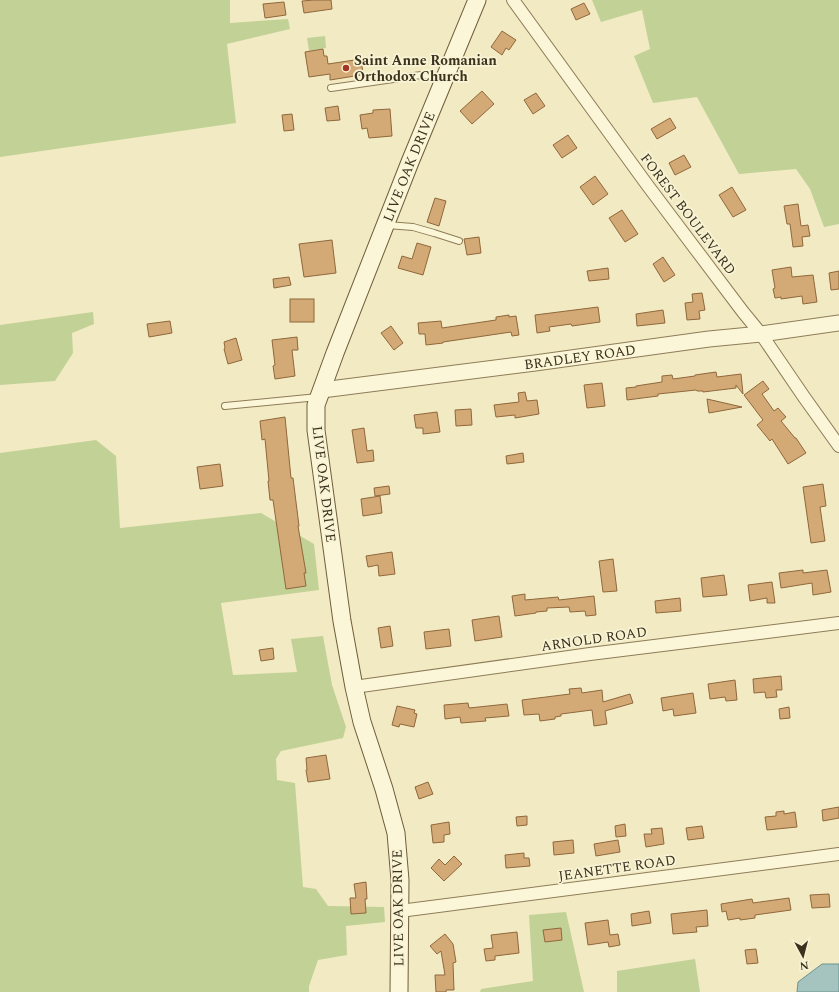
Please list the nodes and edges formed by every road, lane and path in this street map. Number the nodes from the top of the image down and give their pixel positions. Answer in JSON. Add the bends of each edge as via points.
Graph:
{"nodes":[{"id":1,"x":477,"y":0,"type":"edge"},
{"id":2,"x":513,"y":0,"type":"edge"},
{"id":3,"x":443,"y":81,"type":"junction"},
{"id":4,"x":331,"y":88,"type":"dead end"},
{"id":5,"x":385,"y":225,"type":"junction"},
{"id":6,"x":459,"y":241,"type":"dead end"},
{"id":7,"x":839,"y":323,"type":"edge"},
{"id":8,"x":761,"y":334,"type":"junction"},
{"id":9,"x":320,"y":394,"type":"junction"},
{"id":10,"x":225,"y":406,"type":"dead end"},
{"id":11,"x":839,"y":446,"type":"edge"},
{"id":12,"x":839,"y":623,"type":"edge"},
{"id":13,"x":354,"y":687,"type":"junction"},
{"id":14,"x":839,"y":854,"type":"edge"},
{"id":15,"x":400,"y":911,"type":"junction"},
{"id":16,"x":399,"y":992,"type":"edge"}],
"edges":[{"from":1,"to":3,"type":"main road","name":"LIVE OAK DRIVE"},
{"from":2,"to":8,"type":"street","name":"FOREST BOULEVARD"},
{"from":3,"to":4,"type":"lane","via":[[430,75],[421,75]]},
{"from":3,"to":5,"type":"main road","name":"LIVE OAK DRIVE"},
{"from":5,"to":6,"type":"lane","via":[[413,227]]},
{"from":5,"to":9,"type":"main road","name":"LIVE OAK DRIVE"},
{"from":7,"to":8,"type":"street","name":"BRADLEY ROAD"},
{"from":8,"to":9,"type":"street","name":"BRADLEY ROAD","via":[[709,339]]},
{"from":8,"to":11,"type":"street","name":"FOREST BOULEVARD"},
{"from":9,"to":10,"type":"lane"},
{"from":9,"to":13,"type":"main road","name":"LIVE OAK DRIVE","via":[[316,405],[316,430],[342,621]]},
{"from":12,"to":13,"type":"street","name":"ARNOLD ROAD"},
{"from":13,"to":15,"type":"main road","name":"LIVE OAK DRIVE","via":[[396,834]]},
{"from":14,"to":15,"type":"street","name":"JEANETTE ROAD"},
{"from":15,"to":16,"type":"main road","name":"LIVE OAK DRIVE"}]}
